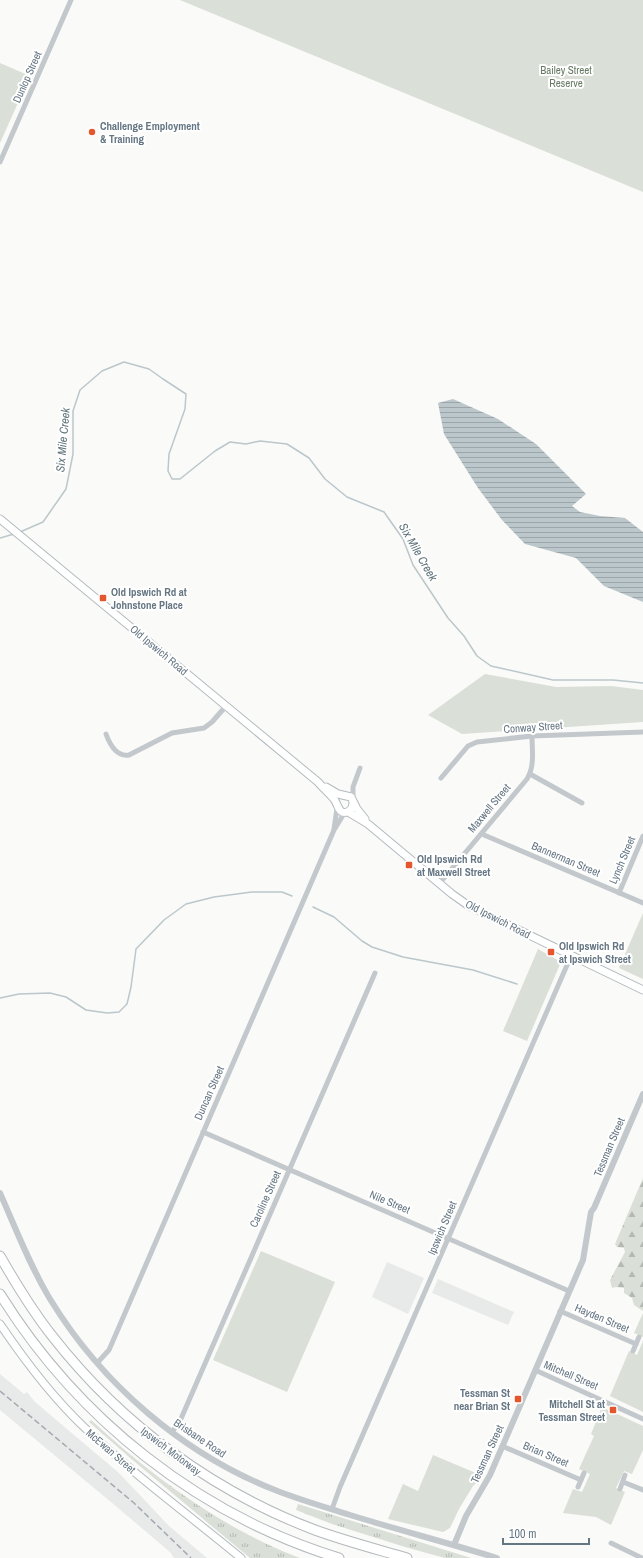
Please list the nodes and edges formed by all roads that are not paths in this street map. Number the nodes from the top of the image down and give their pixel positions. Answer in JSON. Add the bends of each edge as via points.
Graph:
{"nodes":[{"id":1,"x":71,"y":0,"type":"edge"},
{"id":2,"x":0,"y":162,"type":"edge"},
{"id":3,"x":0,"y":519,"type":"edge"},
{"id":4,"x":226,"y":706,"type":"junction"},
{"id":5,"x":643,"y":732,"type":"edge"},
{"id":6,"x":106,"y":734,"type":"dead end"},
{"id":7,"x":532,"y":736,"type":"junction"},
{"id":8,"x":360,"y":768,"type":"dead end"},
{"id":9,"x":530,"y":774,"type":"junction"},
{"id":10,"x":441,"y":778,"type":"dead end"},
{"id":11,"x":318,"y":782,"type":"junction"},
{"id":12,"x":353,"y":787,"type":"junction"},
{"id":13,"x":345,"y":795,"type":"junction"},
{"id":14,"x":353,"y":801,"type":"junction"},
{"id":15,"x":582,"y":803,"type":"dead end"},
{"id":16,"x":337,"y":805,"type":"junction"},
{"id":17,"x":347,"y":812,"type":"junction"},
{"id":18,"x":368,"y":824,"type":"junction"},
{"id":19,"x":334,"y":830,"type":"junction"},
{"id":20,"x":482,"y":833,"type":"junction"},
{"id":21,"x":643,"y":836,"type":"edge"},
{"id":22,"x":439,"y":884,"type":"junction"},
{"id":23,"x":619,"y":893,"type":"junction"},
{"id":24,"x":643,"y":903,"type":"edge"},
{"id":25,"x":571,"y":956,"type":"junction"},
{"id":26,"x":375,"y":973,"type":"dead end"},
{"id":27,"x":643,"y":990,"type":"edge"},
{"id":28,"x":643,"y":1094,"type":"edge"},
{"id":29,"x":203,"y":1132,"type":"junction"},
{"id":30,"x":289,"y":1170,"type":"junction"},
{"id":31,"x":0,"y":1193,"type":"edge"},
{"id":32,"x":448,"y":1238,"type":"junction"},
{"id":33,"x":0,"y":1256,"type":"edge"},
{"id":34,"x":569,"y":1291,"type":"junction"},
{"id":35,"x":0,"y":1294,"type":"edge"},
{"id":36,"x":560,"y":1311,"type":"junction"},
{"id":37,"x":0,"y":1324,"type":"edge"},
{"id":38,"x":639,"y":1337,"type":"dead end"},
{"id":39,"x":636,"y":1344,"type":"junction"},
{"id":40,"x":633,"y":1351,"type":"dead end"},
{"id":41,"x":98,"y":1362,"type":"junction"},
{"id":42,"x":535,"y":1370,"type":"junction"},
{"id":43,"x":643,"y":1419,"type":"edge"},
{"id":44,"x":172,"y":1432,"type":"junction"},
{"id":45,"x":502,"y":1446,"type":"junction"},
{"id":46,"x":584,"y":1473,"type":"dead end"},
{"id":47,"x":626,"y":1475,"type":"dead end"},
{"id":48,"x":581,"y":1480,"type":"junction"},
{"id":49,"x":623,"y":1482,"type":"junction"},
{"id":50,"x":578,"y":1487,"type":"dead end"},
{"id":51,"x":620,"y":1489,"type":"dead end"},
{"id":52,"x":643,"y":1490,"type":"edge"},
{"id":53,"x":332,"y":1509,"type":"junction"},
{"id":54,"x":611,"y":1543,"type":"dead end"},
{"id":55,"x":454,"y":1545,"type":"junction"},
{"id":56,"x":242,"y":1558,"type":"edge"},
{"id":57,"x":339,"y":1558,"type":"edge"},
{"id":58,"x":407,"y":1558,"type":"edge"},
{"id":59,"x":497,"y":1558,"type":"edge"},
{"id":60,"x":642,"y":1558,"type":"edge"}],
"edges":[{"from":1,"to":2,"type":"street","name":"Dunlop Street"},
{"from":3,"to":4,"type":"main road","name":"Old Ipswich Road"},
{"from":4,"to":6,"type":"street","via":[[204,728],[172,733],[129,755],[118,752]]},
{"from":4,"to":11,"type":"main road","name":"Old Ipswich Road"},
{"from":5,"to":7,"type":"street","name":"Conway Street"},
{"from":7,"to":9,"type":"street"},
{"from":7,"to":10,"type":"street","name":"Conway Street","via":[[472,743]]},
{"from":8,"to":12,"type":"street"},
{"from":9,"to":15,"type":"street"},
{"from":9,"to":20,"type":"street","name":"Maxwell Street"},
{"from":11,"to":13,"type":"main road","name":"Old Ipswich Road","via":[[336,793]]},
{"from":11,"to":16,"type":"main road","name":"Old Ipswich Road"},
{"from":12,"to":13,"type":"street"},
{"from":12,"to":14,"type":"street"},
{"from":13,"to":14,"type":"main road"},
{"from":13,"to":16,"type":"main road","via":[[338,799]]},
{"from":14,"to":17,"type":"main road","via":[[352,808]]},
{"from":14,"to":18,"type":"main road","name":"Old Ipswich Road"},
{"from":16,"to":17,"type":"main road","via":[[341,811]]},
{"from":16,"to":19,"type":"street","name":"Duncan Street"},
{"from":17,"to":18,"type":"main road","name":"Old Ipswich Road"},
{"from":17,"to":19,"type":"street","name":"Duncan Street"},
{"from":18,"to":22,"type":"main road","name":"Old Ipswich Road"},
{"from":19,"to":29,"type":"street","name":"Duncan Street"},
{"from":20,"to":22,"type":"street","name":"Maxwell Street"},
{"from":20,"to":23,"type":"street","name":"Bannerman Street"},
{"from":21,"to":23,"type":"street","name":"Lynch Street"},
{"from":22,"to":25,"type":"main road","name":"Old Ipswich Road","via":[[473,908]]},
{"from":23,"to":24,"type":"street","name":"Bannerman Street"},
{"from":25,"to":27,"type":"main road","name":"Old Ipswich Road"},
{"from":25,"to":32,"type":"street","name":"Ipswich Street"},
{"from":26,"to":30,"type":"street","name":"Caroline Street"},
{"from":28,"to":34,"type":"street","name":"Tessman Street","via":[[591,1212],[582,1260]]},
{"from":29,"to":30,"type":"street","name":"Nile Street"},
{"from":29,"to":41,"type":"street","name":"Duncan Street","via":[[109,1350]]},
{"from":30,"to":32,"type":"street","name":"Nile Street"},
{"from":30,"to":44,"type":"street","name":"Caroline Street","via":[[180,1421]]},
{"from":31,"to":41,"type":"street","name":"Brisbane Road","via":[[49,1298],[74,1334]]},
{"from":32,"to":34,"type":"street","name":"Nile Street"},
{"from":32,"to":53,"type":"street","name":"Ipswich Street"},
{"from":33,"to":58,"type":"highway","name":"Ipswich Motorway","via":[[19,1289],[52,1336],[82,1372],[124,1414],[174,1454],[241,1496],[292,1521]]},
{"from":34,"to":36,"type":"street","name":"Tessman Street"},
{"from":35,"to":57,"type":"highway","name":"Ipswich Motorway","via":[[28,1336],[66,1383],[110,1427],[156,1465],[238,1516],[297,1543]]},
{"from":36,"to":39,"type":"street","name":"Hayden Street"},
{"from":36,"to":42,"type":"street","name":"Tessman Street"},
{"from":37,"to":56,"type":"main road","name":"McEwan Street","via":[[38,1376],[84,1427],[123,1462]]},
{"from":38,"to":39,"type":"street","name":"Hayden Street"},
{"from":39,"to":40,"type":"street","name":"Hayden Street"},
{"from":41,"to":44,"type":"street","name":"Brisbane Road","via":[[125,1392]]},
{"from":42,"to":43,"type":"street","name":"Mitchell Street"},
{"from":42,"to":45,"type":"street","name":"Tessman Street"},
{"from":44,"to":53,"type":"street","name":"Brisbane Road","via":[[205,1455],[244,1476],[283,1493]]},
{"from":45,"to":48,"type":"street","name":"Brian Street"},
{"from":45,"to":55,"type":"street","name":"Tessman Street"},
{"from":46,"to":48,"type":"street"},
{"from":47,"to":49,"type":"street"},
{"from":48,"to":50,"type":"street"},
{"from":49,"to":51,"type":"street"},
{"from":49,"to":52,"type":"street"},
{"from":53,"to":55,"type":"street","name":"Brisbane Road"},
{"from":54,"to":60,"type":"street"},
{"from":55,"to":59,"type":"street","name":"Brisbane Road"}]}
